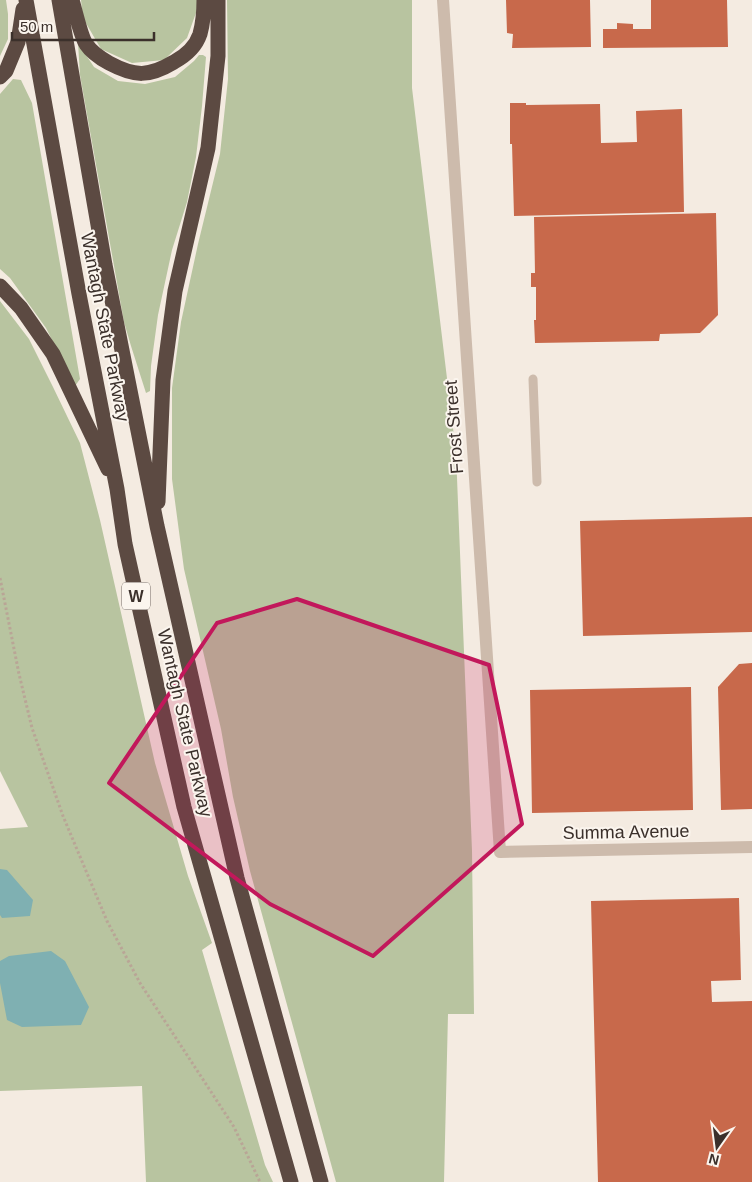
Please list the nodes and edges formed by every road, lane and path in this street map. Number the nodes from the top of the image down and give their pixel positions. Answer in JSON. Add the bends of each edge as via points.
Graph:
{"nodes":[{"id":1,"x":25,"y":0,"type":"edge"},
{"id":2,"x":59,"y":0,"type":"edge"},
{"id":3,"x":72,"y":0,"type":"edge"},
{"id":4,"x":204,"y":0,"type":"edge"},
{"id":5,"x":218,"y":0,"type":"edge"},
{"id":6,"x":443,"y":0,"type":"edge"},
{"id":7,"x":0,"y":77,"type":"edge"},
{"id":8,"x":0,"y":286,"type":"edge"},
{"id":9,"x":533,"y":380,"type":"dead end"},
{"id":10,"x":537,"y":482,"type":"dead end"},
{"id":11,"x":117,"y":489,"type":"junction"},
{"id":12,"x":156,"y":526,"type":"junction"},
{"id":13,"x":0,"y":578,"type":"edge"},
{"id":14,"x":752,"y":847,"type":"edge"},
{"id":15,"x":500,"y":852,"type":"joint"},
{"id":16,"x":260,"y":1182,"type":"edge"},
{"id":17,"x":290,"y":1182,"type":"edge"},
{"id":18,"x":321,"y":1182,"type":"edge"}],
"edges":[{"from":1,"to":7,"type":"highway","via":[[18,42],[6,71]]},
{"from":1,"to":11,"type":"highway","name":"Wantagh State Parkway","number":"W"},
{"from":2,"to":12,"type":"highway","name":"Wantagh State Parkway","number":"W","via":[[105,265]]},
{"from":3,"to":4,"type":"highway","via":[[84,43],[98,58],[130,73],[144,74],[169,66],[190,49],[199,36]]},
{"from":5,"to":12,"type":"highway","via":[[218,56],[208,148],[175,291],[163,380]]},
{"from":6,"to":15,"type":"street","name":"Frost Street"},
{"from":8,"to":11,"type":"highway","via":[[21,308],[53,354]]},
{"from":9,"to":10,"type":"lane"},
{"from":11,"to":17,"type":"highway","name":"Wantagh State Parkway","number":"W","via":[[124,544],[184,807]]},
{"from":12,"to":18,"type":"highway","name":"Wantagh State Parkway","number":"W","via":[[237,878]]},
{"from":13,"to":16,"type":"path","via":[[32,728],[63,816],[107,921],[140,983],[234,1127]]},
{"from":14,"to":15,"type":"street","name":"Summa Avenue"}]}
